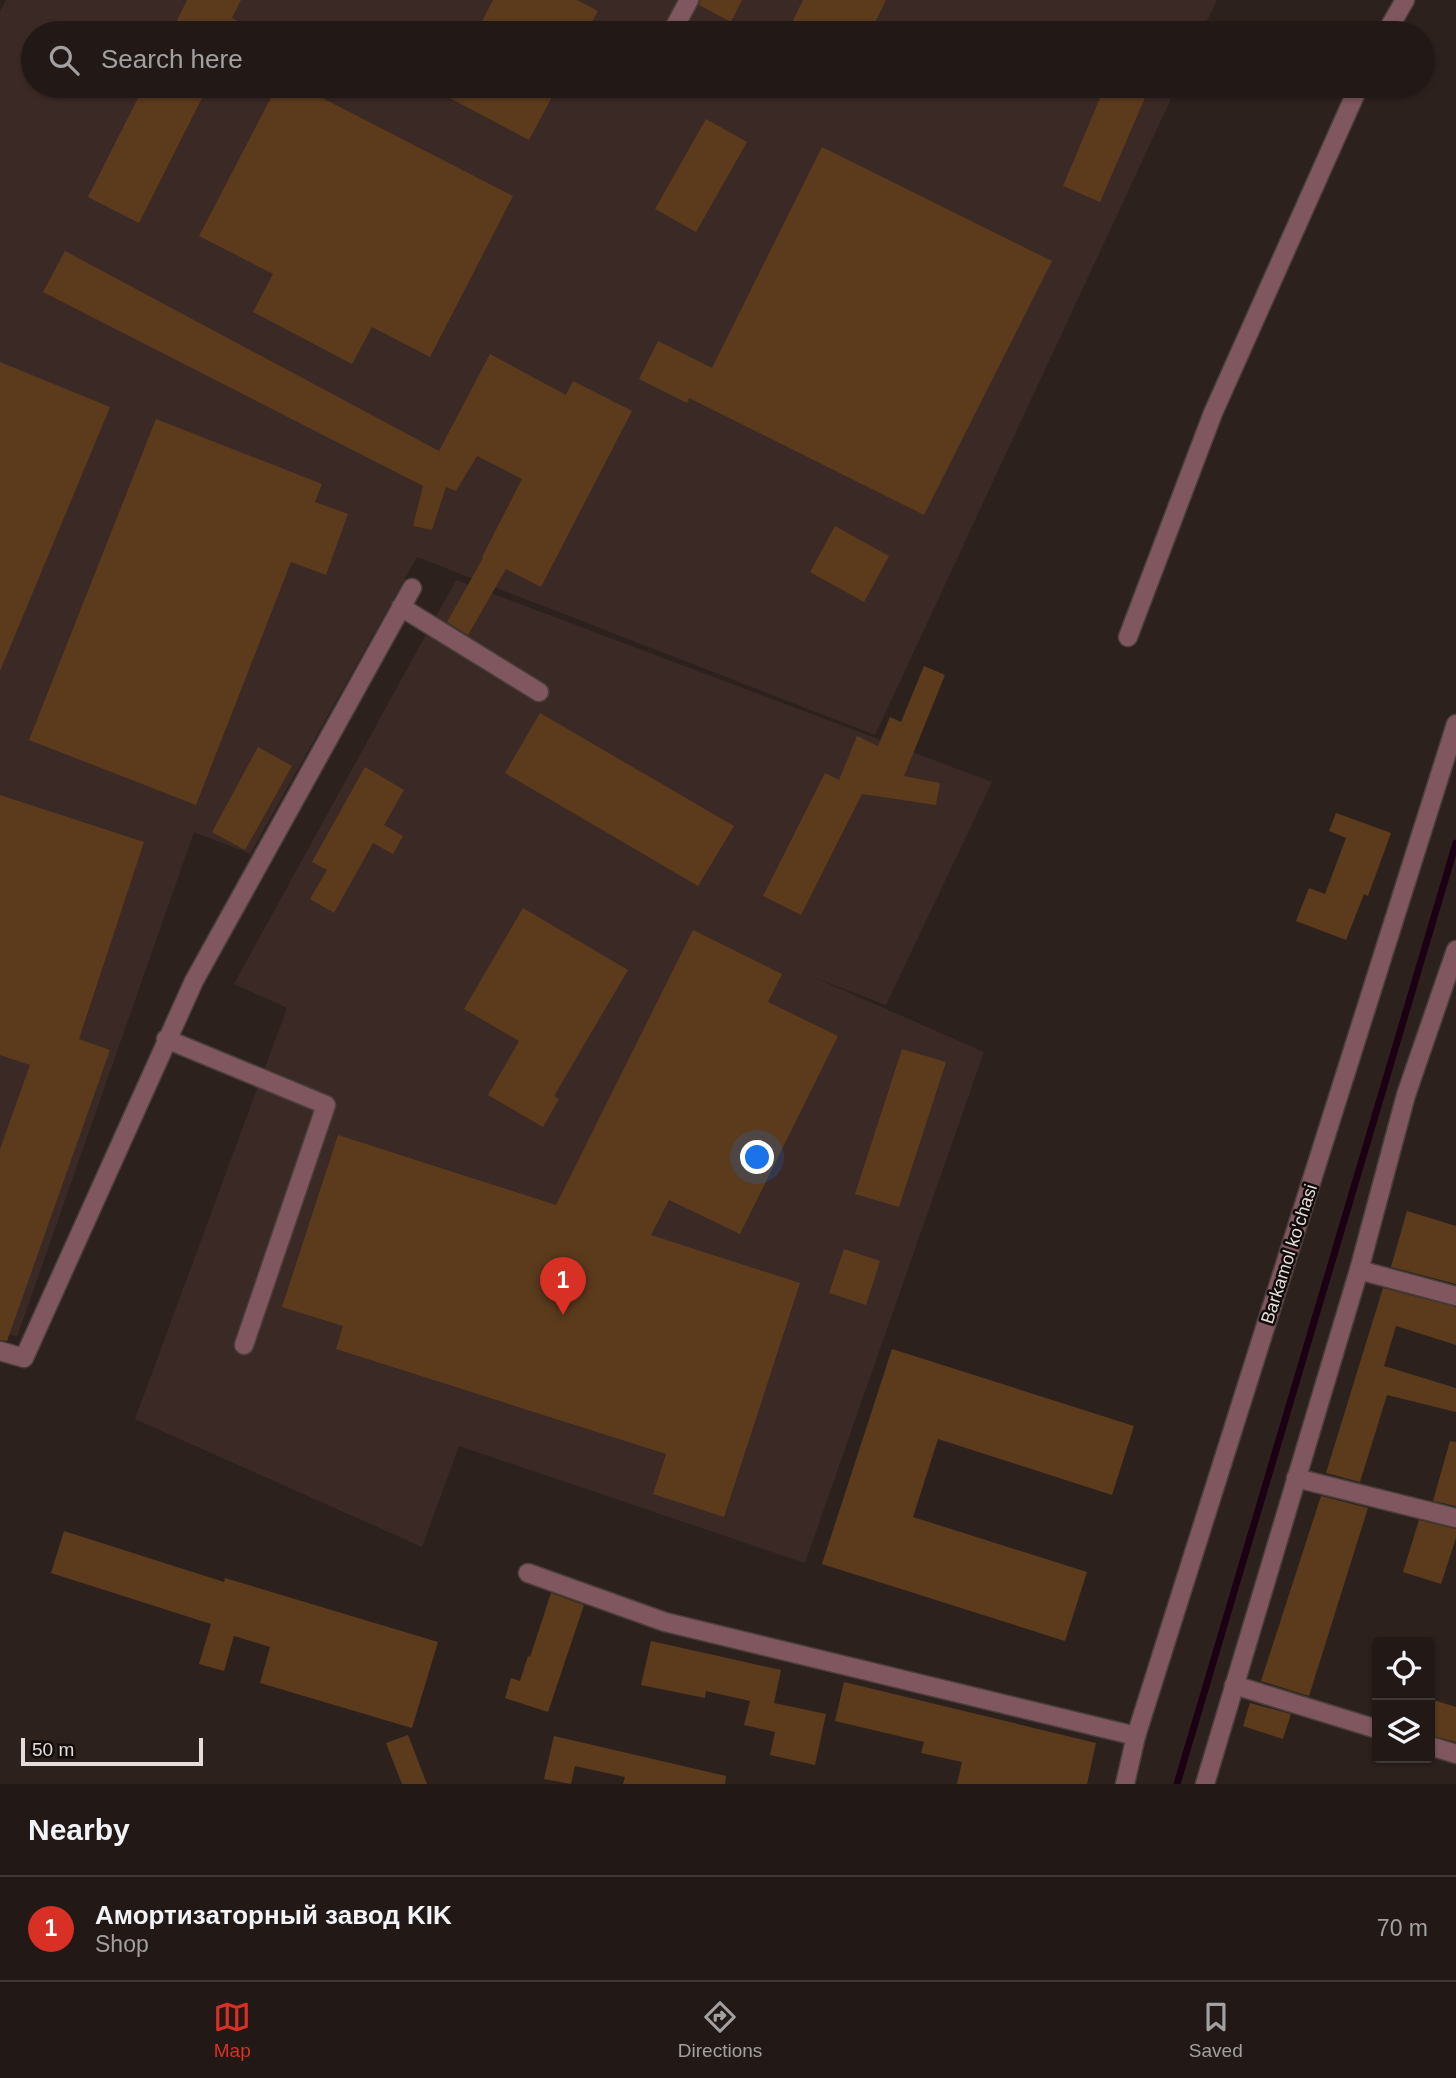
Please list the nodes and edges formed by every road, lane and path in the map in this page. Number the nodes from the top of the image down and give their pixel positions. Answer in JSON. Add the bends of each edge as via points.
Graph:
{"nodes":[{"id":1,"x":689,"y":0,"type":"edge"},
{"id":2,"x":1405,"y":0,"type":"edge"},
{"id":3,"x":678,"y":21,"type":"edge"},
{"id":4,"x":1393,"y":21,"type":"edge"},
{"id":5,"x":1354,"y":98,"type":"edge"},
{"id":6,"x":412,"y":588,"type":"dead end"},
{"id":7,"x":401,"y":607,"type":"junction"},
{"id":8,"x":1128,"y":637,"type":"dead end"},
{"id":9,"x":538,"y":692,"type":"dead end"},
{"id":10,"x":1456,"y":724,"type":"edge"},
{"id":11,"x":1456,"y":950,"type":"edge"},
{"id":12,"x":166,"y":1039,"type":"junction"},
{"id":13,"x":1359,"y":1270,"type":"junction"},
{"id":14,"x":1456,"y":1296,"type":"edge"},
{"id":15,"x":244,"y":1345,"type":"dead end"},
{"id":16,"x":0,"y":1351,"type":"edge"},
{"id":17,"x":1296,"y":1478,"type":"junction"},
{"id":18,"x":1456,"y":1518,"type":"edge"},
{"id":19,"x":528,"y":1573,"type":"dead end"},
{"id":20,"x":1234,"y":1685,"type":"junction"},
{"id":21,"x":1372,"y":1728,"type":"edge"},
{"id":22,"x":1136,"y":1736,"type":"junction"},
{"id":23,"x":1435,"y":1748,"type":"edge"},
{"id":24,"x":1456,"y":1754,"type":"edge"},
{"id":25,"x":1125,"y":1784,"type":"edge"},
{"id":26,"x":1205,"y":1784,"type":"edge"}],
"edges":[{"from":1,"to":3,"type":"street"},
{"from":2,"to":4,"type":"street"},
{"from":5,"to":8,"type":"street","via":[[1213,413]]},
{"from":6,"to":7,"type":"street"},
{"from":7,"to":9,"type":"street"},
{"from":7,"to":12,"type":"street"},
{"from":10,"to":22,"type":"street","name":"Barkamol ko'chasi"},
{"from":11,"to":13,"type":"street","via":[[1406,1096]]},
{"from":12,"to":15,"type":"street","via":[[326,1105]]},
{"from":12,"to":16,"type":"street","via":[[24,1358]]},
{"from":13,"to":14,"type":"street"},
{"from":13,"to":17,"type":"street"},
{"from":17,"to":18,"type":"street"},
{"from":17,"to":20,"type":"street"},
{"from":19,"to":22,"type":"street","via":[[665,1622]]},
{"from":20,"to":21,"type":"street"},
{"from":20,"to":26,"type":"street"},
{"from":22,"to":25,"type":"street","name":"Barkamol ko'chasi"},
{"from":23,"to":24,"type":"street"}]}
